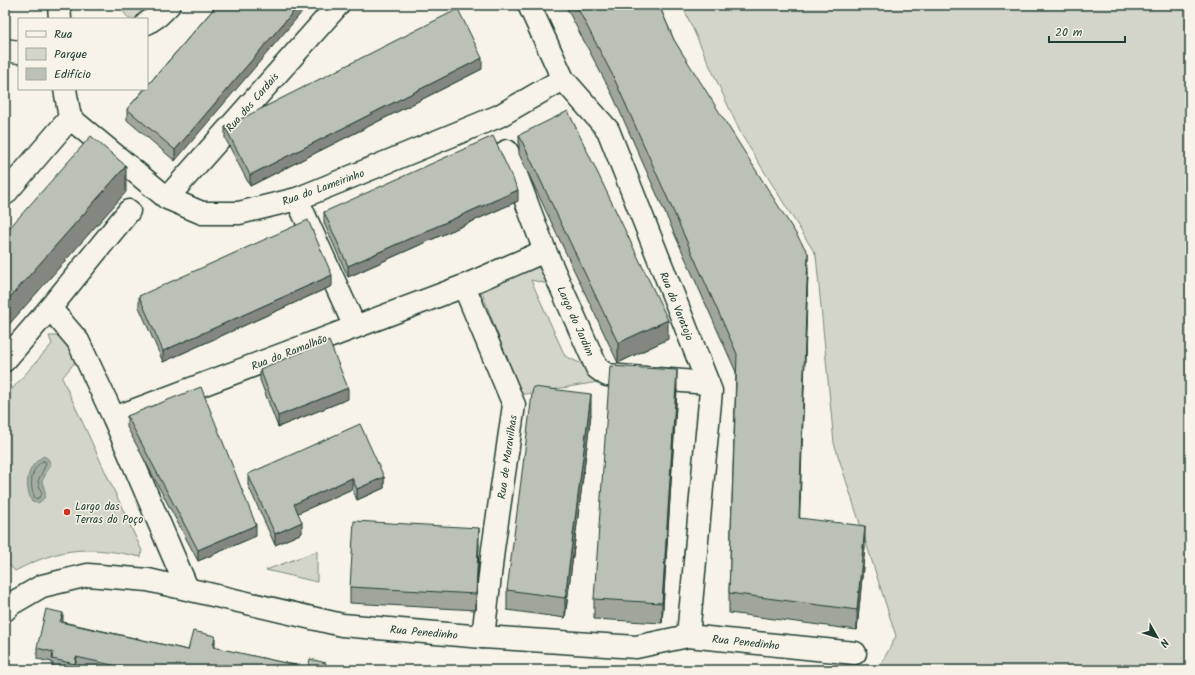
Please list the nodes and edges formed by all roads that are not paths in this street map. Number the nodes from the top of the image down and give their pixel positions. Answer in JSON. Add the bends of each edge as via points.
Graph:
{"nodes":[{"id":1,"x":59,"y":5,"type":"edge"},
{"id":2,"x":169,"y":5,"type":"edge"},
{"id":3,"x":338,"y":5,"type":"edge"},
{"id":4,"x":528,"y":5,"type":"edge"},
{"id":5,"x":60,"y":18,"type":"edge"},
{"id":6,"x":148,"y":22,"type":"edge"},
{"id":7,"x":5,"y":50,"type":"edge"},
{"id":8,"x":18,"y":52,"type":"edge"},
{"id":9,"x":563,"y":78,"type":"junction"},
{"id":10,"x":65,"y":90,"type":"edge"},
{"id":11,"x":70,"y":118,"type":"junction"},
{"id":12,"x":507,"y":151,"type":"dead end"},
{"id":13,"x":5,"y":194,"type":"edge"},
{"id":14,"x":167,"y":198,"type":"junction"},
{"id":15,"x":298,"y":199,"type":"junction"},
{"id":16,"x":129,"y":211,"type":"dead end"},
{"id":17,"x":545,"y":251,"type":"junction"},
{"id":18,"x":464,"y":286,"type":"junction"},
{"id":19,"x":50,"y":308,"type":"junction"},
{"id":20,"x":355,"y":327,"type":"junction"},
{"id":21,"x":5,"y":360,"type":"edge"},
{"id":22,"x":708,"y":383,"type":"junction"},
{"id":23,"x":114,"y":418,"type":"junction"},
{"id":24,"x":187,"y":588,"type":"junction"},
{"id":25,"x":7,"y":604,"type":"edge"},
{"id":26,"x":688,"y":636,"type":"junction"},
{"id":27,"x":484,"y":637,"type":"junction"},
{"id":28,"x":855,"y":653,"type":"dead end"}],
"edges":[{"from":1,"to":5,"type":"street"},
{"from":2,"to":6,"type":"street"},
{"from":3,"to":14,"type":"street","name":"Rua dos Cardais"},
{"from":4,"to":9,"type":"street","name":"Rua do Varatojo"},
{"from":7,"to":8,"type":"street"},
{"from":9,"to":15,"type":"street","name":"Rua do Lameirinho","via":[[499,116]]},
{"from":9,"to":22,"type":"street","name":"Rua do Varatojo","via":[[608,130]]},
{"from":10,"to":11,"type":"street"},
{"from":11,"to":13,"type":"street"},
{"from":11,"to":14,"type":"street","name":"Rua do Lameirinho"},
{"from":12,"to":17,"type":"street","name":"Largo do Jardim"},
{"from":14,"to":15,"type":"street","name":"Rua do Lameirinho","via":[[202,213],[239,213]]},
{"from":15,"to":20,"type":"street"},
{"from":16,"to":19,"type":"street"},
{"from":17,"to":18,"type":"street"},
{"from":17,"to":22,"type":"street","name":"Largo do Jardim","via":[[596,368],[607,375]]},
{"from":18,"to":20,"type":"street","name":"Rua do Ramalhão"},
{"from":18,"to":27,"type":"street","name":"Rua de Maravilhas","via":[[514,405],[493,549]]},
{"from":19,"to":21,"type":"street"},
{"from":19,"to":23,"type":"street","via":[[78,341]]},
{"from":20,"to":23,"type":"street","name":"Rua do Ramalhão"},
{"from":22,"to":26,"type":"street","name":"Rua do Varatojo","via":[[711,391]]},
{"from":23,"to":24,"type":"street"},
{"from":24,"to":25,"type":"street","name":"Rua Penedinho","via":[[148,580],[88,575],[42,586]]},
{"from":24,"to":27,"type":"street","name":"Rua Penedinho","via":[[342,625]]},
{"from":26,"to":27,"type":"street","name":"Rua Penedinho","via":[[636,648]]},
{"from":26,"to":28,"type":"street","name":"Rua Penedinho"}]}
